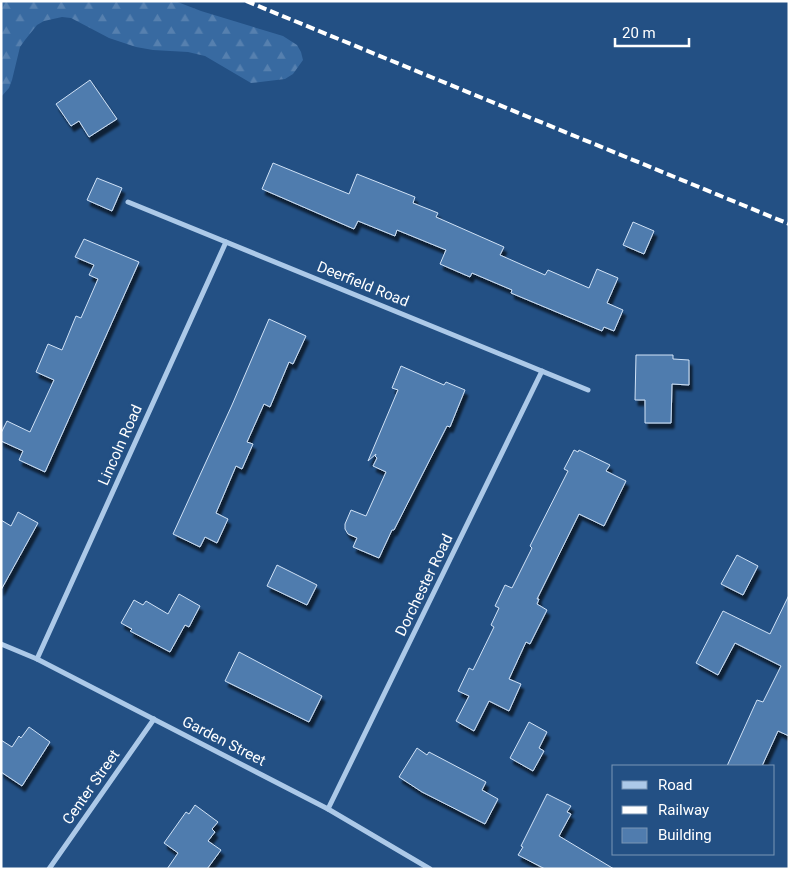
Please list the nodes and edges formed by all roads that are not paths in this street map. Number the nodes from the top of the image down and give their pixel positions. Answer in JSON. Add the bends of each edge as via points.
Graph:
{"nodes":[{"id":1,"x":128,"y":202,"type":"dead end"},
{"id":2,"x":226,"y":242,"type":"junction"},
{"id":3,"x":542,"y":371,"type":"junction"},
{"id":4,"x":588,"y":390,"type":"dead end"},
{"id":5,"x":1,"y":644,"type":"edge"},
{"id":6,"x":37,"y":659,"type":"junction"},
{"id":7,"x":154,"y":719,"type":"junction"},
{"id":8,"x":328,"y":809,"type":"junction"},
{"id":9,"x":426,"y":868,"type":"edge"},
{"id":10,"x":49,"y":869,"type":"edge"}],
"edges":[{"from":1,"to":2,"type":"street","name":"Deerfield Road"},
{"from":2,"to":3,"type":"street","name":"Deerfield Road"},
{"from":2,"to":6,"type":"street","name":"Lincoln Road"},
{"from":3,"to":4,"type":"street","name":"Deerfield Road"},
{"from":3,"to":8,"type":"street","name":"Dorchester Road"},
{"from":5,"to":6,"type":"street","name":"Garden Street"},
{"from":6,"to":7,"type":"street","name":"Garden Street"},
{"from":7,"to":8,"type":"street","name":"Garden Street"},
{"from":7,"to":10,"type":"street","name":"Center Street"},
{"from":8,"to":9,"type":"street","name":"Garden Street"}]}
